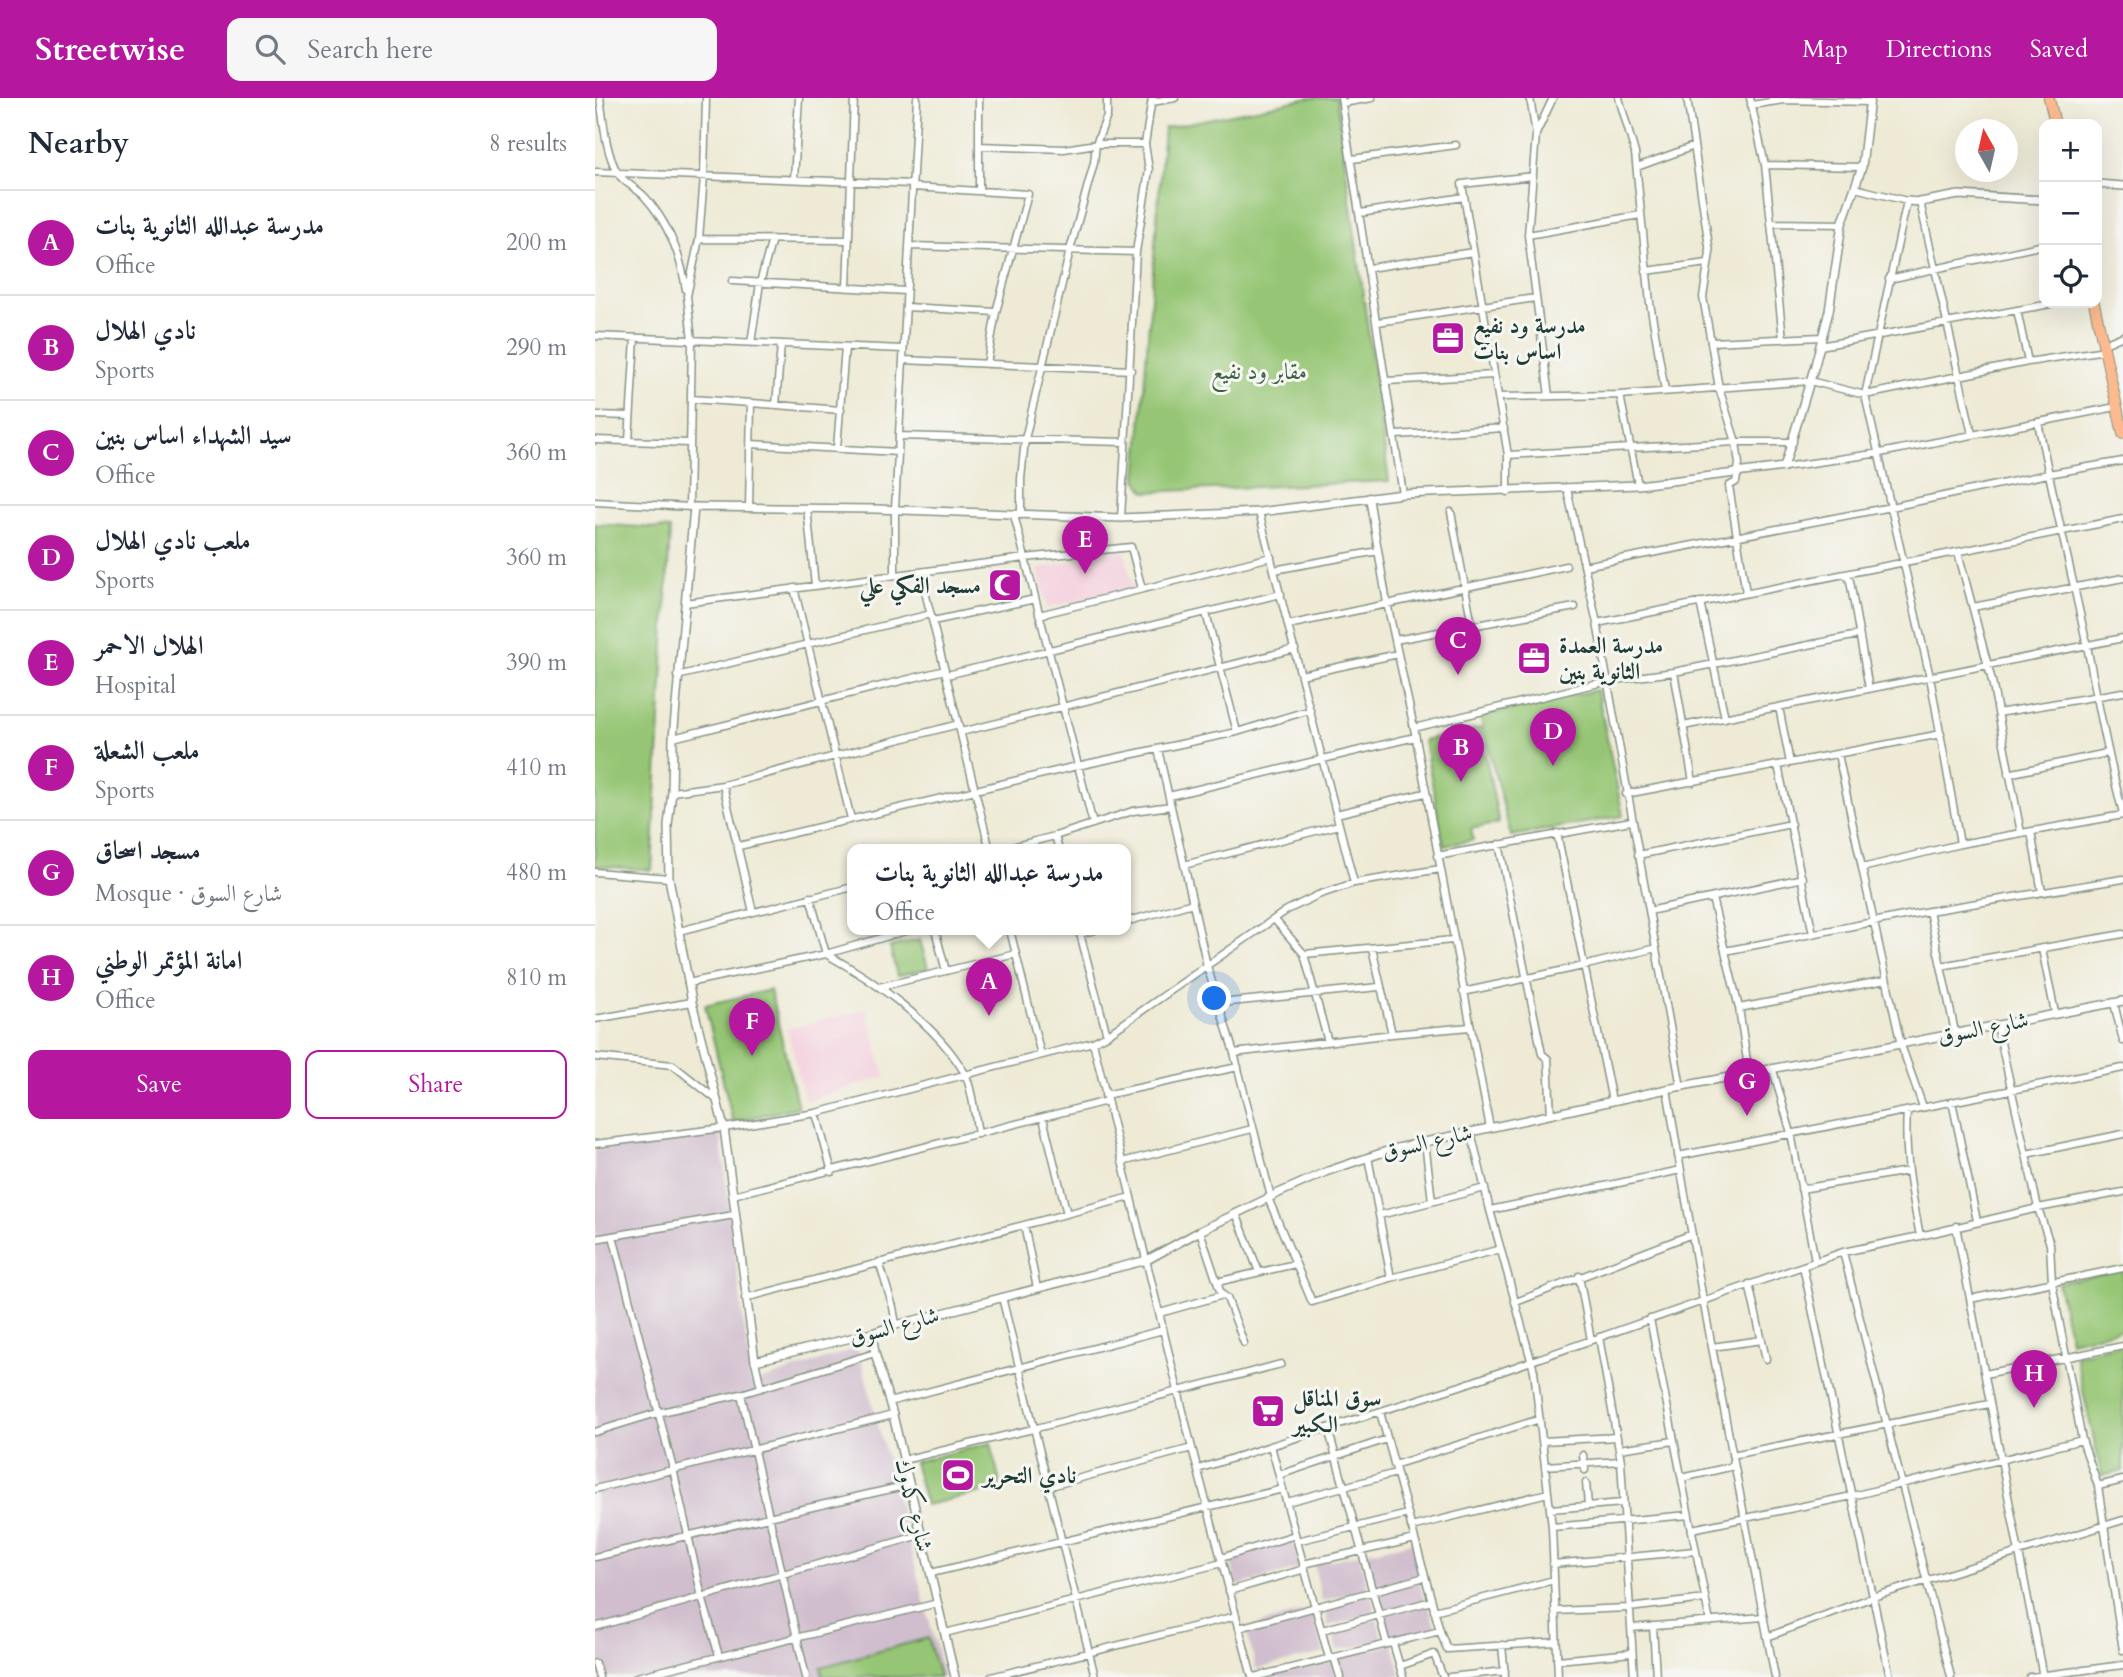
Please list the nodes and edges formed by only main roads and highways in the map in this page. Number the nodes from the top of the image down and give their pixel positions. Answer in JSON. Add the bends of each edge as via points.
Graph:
{"nodes":[{"id":1,"x":2049,"y":98,"type":"edge"},
{"id":2,"x":2054,"y":119,"type":"edge"},
{"id":3,"x":2096,"y":308,"type":"edge"},
{"id":4,"x":2123,"y":435,"type":"edge"}],
"edges":[{"from":1,"to":2,"type":"main road"},
{"from":3,"to":4,"type":"main road"}]}
